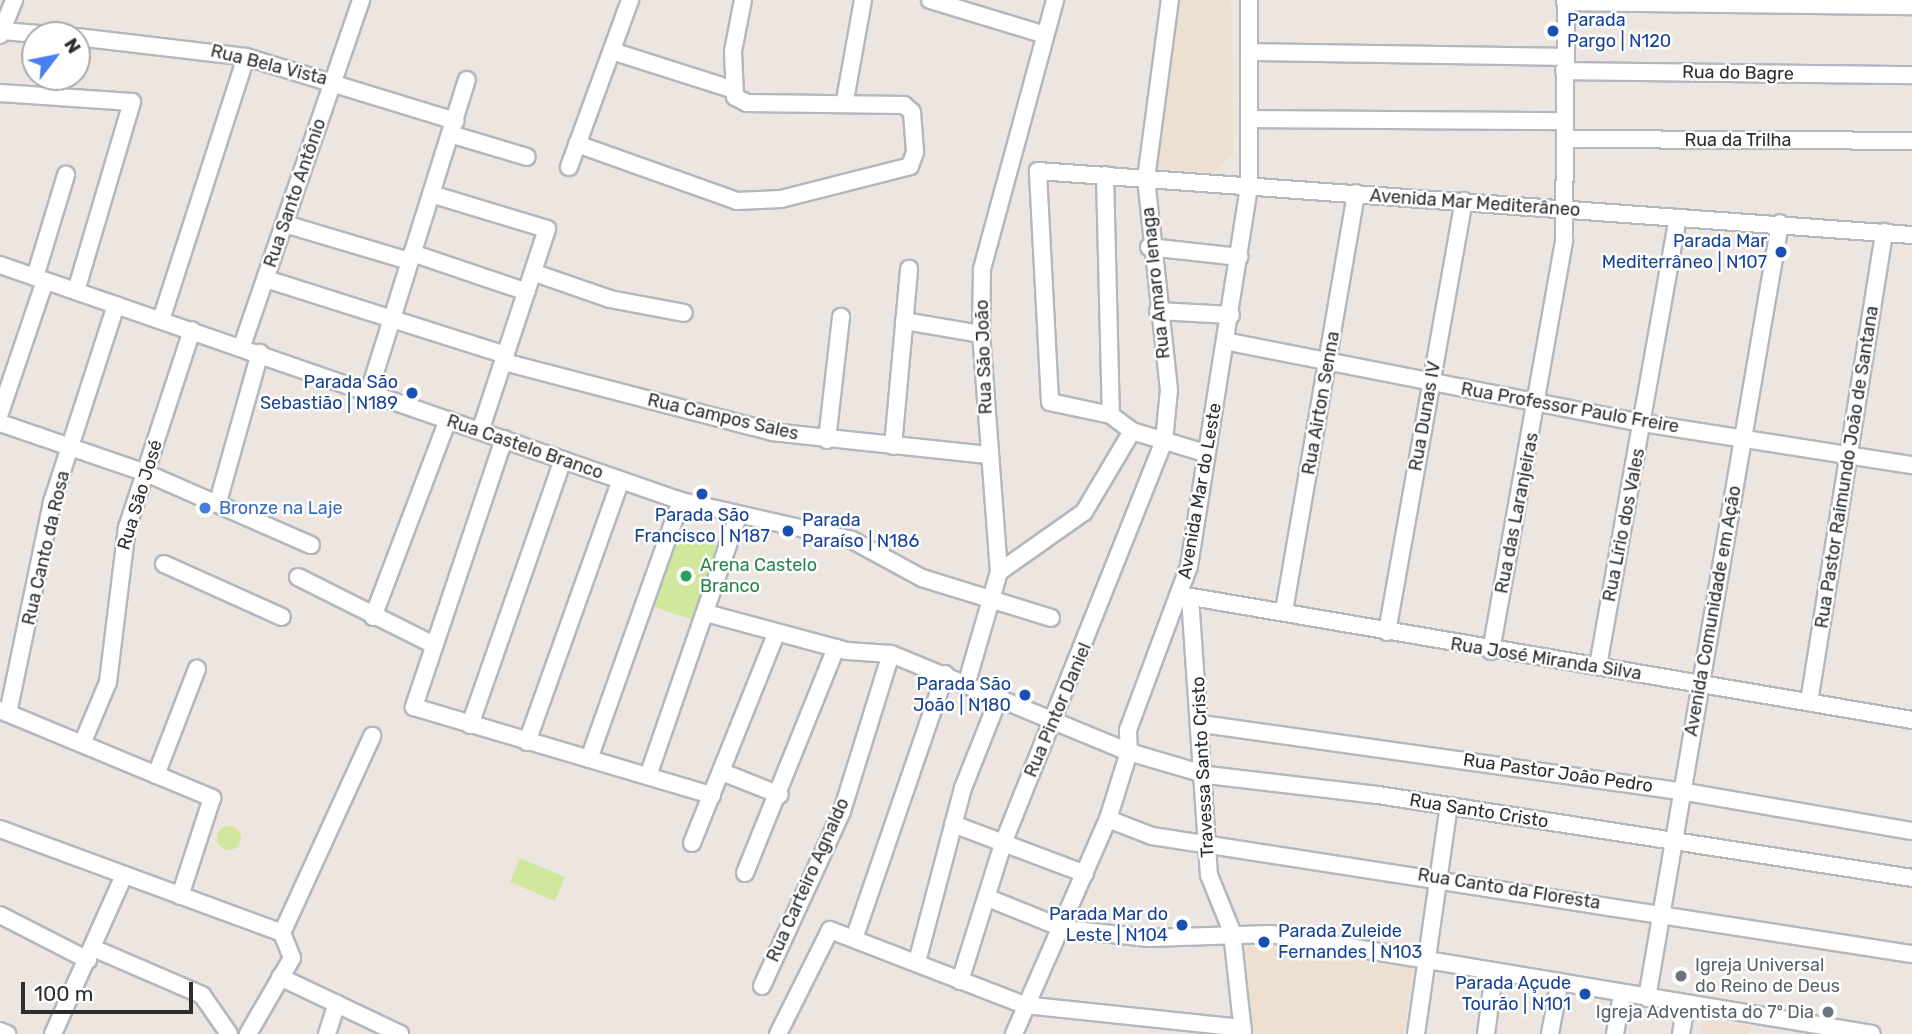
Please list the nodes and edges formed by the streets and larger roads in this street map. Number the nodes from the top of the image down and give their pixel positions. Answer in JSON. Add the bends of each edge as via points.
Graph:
{"nodes":[{"id":1,"x":14,"y":0,"type":"edge"},
{"id":2,"x":361,"y":0,"type":"edge"},
{"id":3,"x":630,"y":0,"type":"edge"},
{"id":4,"x":743,"y":0,"type":"edge"},
{"id":5,"x":863,"y":0,"type":"edge"},
{"id":6,"x":930,"y":0,"type":"edge"},
{"id":7,"x":1055,"y":0,"type":"edge"},
{"id":8,"x":1170,"y":0,"type":"edge"},
{"id":9,"x":1249,"y":0,"type":"edge"},
{"id":10,"x":1565,"y":1,"type":"edge"},
{"id":11,"x":1912,"y":6,"type":"edge"},
{"id":12,"x":979,"y":7,"type":"edge"},
{"id":13,"x":1,"y":33,"type":"edge"},
{"id":14,"x":21,"y":34,"type":"edge"},
{"id":15,"x":1045,"y":35,"type":"junction"},
{"id":16,"x":91,"y":39,"type":"edge"},
{"id":17,"x":612,"y":51,"type":"junction"},
{"id":18,"x":1249,"y":52,"type":"junction"},
{"id":19,"x":246,"y":57,"type":"junction"},
{"id":20,"x":1564,"y":64,"type":"junction"},
{"id":21,"x":1912,"y":75,"type":"edge"},
{"id":22,"x":334,"y":80,"type":"junction"},
{"id":23,"x":467,"y":80,"type":"dead end"},
{"id":24,"x":731,"y":89,"type":"junction"},
{"id":25,"x":0,"y":93,"type":"edge"},
{"id":26,"x":845,"y":100,"type":"junction"},
{"id":27,"x":1249,"y":118,"type":"junction"},
{"id":28,"x":1565,"y":121,"type":"junction"},
{"id":29,"x":452,"y":127,"type":"junction"},
{"id":30,"x":1565,"y":139,"type":"junction"},
{"id":31,"x":1912,"y":141,"type":"edge"},
{"id":32,"x":577,"y":144,"type":"junction"},
{"id":33,"x":527,"y":157,"type":"dead end"},
{"id":34,"x":569,"y":167,"type":"dead end"},
{"id":35,"x":66,"y":175,"type":"dead end"},
{"id":36,"x":1105,"y":175,"type":"junction"},
{"id":37,"x":1146,"y":179,"type":"junction"},
{"id":38,"x":1249,"y":186,"type":"junction"},
{"id":39,"x":1356,"y":193,"type":"junction"},
{"id":40,"x":431,"y":194,"type":"junction"},
{"id":41,"x":1464,"y":201,"type":"junction"},
{"id":42,"x":1566,"y":210,"type":"junction"},
{"id":43,"x":1678,"y":218,"type":"junction"},
{"id":44,"x":1780,"y":223,"type":"junction"},
{"id":45,"x":285,"y":224,"type":"junction"},
{"id":46,"x":1884,"y":232,"type":"junction"},
{"id":47,"x":1912,"y":234,"type":"edge"},
{"id":48,"x":1149,"y":247,"type":"junction"},
{"id":49,"x":410,"y":257,"type":"junction"},
{"id":50,"x":1239,"y":257,"type":"junction"},
{"id":51,"x":0,"y":265,"type":"edge"},
{"id":52,"x":909,"y":269,"type":"dead end"},
{"id":53,"x":535,"y":273,"type":"junction"},
{"id":54,"x":40,"y":279,"type":"junction"},
{"id":55,"x":266,"y":279,"type":"junction"},
{"id":56,"x":75,"y":291,"type":"junction"},
{"id":57,"x":527,"y":292,"type":"junction"},
{"id":58,"x":116,"y":305,"type":"junction"},
{"id":59,"x":1158,"y":311,"type":"junction"},
{"id":60,"x":684,"y":313,"type":"dead end"},
{"id":61,"x":1231,"y":315,"type":"junction"},
{"id":62,"x":841,"y":317,"type":"dead end"},
{"id":63,"x":393,"y":318,"type":"junction"},
{"id":64,"x":161,"y":320,"type":"junction"},
{"id":65,"x":904,"y":321,"type":"junction"},
{"id":66,"x":192,"y":330,"type":"junction"},
{"id":67,"x":981,"y":334,"type":"junction"},
{"id":68,"x":1229,"y":342,"type":"junction"},
{"id":69,"x":242,"y":346,"type":"junction"},
{"id":70,"x":260,"y":353,"type":"junction"},
{"id":71,"x":505,"y":358,"type":"junction"},
{"id":72,"x":1329,"y":363,"type":"junction"},
{"id":73,"x":7,"y":366,"type":"edge"},
{"id":74,"x":1431,"y":383,"type":"junction"},
{"id":75,"x":369,"y":392,"type":"junction"},
{"id":76,"x":1538,"y":402,"type":"junction"},
{"id":77,"x":0,"y":413,"type":"edge"},
{"id":78,"x":1111,"y":415,"type":"junction"},
{"id":79,"x":448,"y":420,"type":"junction"},
{"id":80,"x":0,"y":423,"type":"edge"},
{"id":81,"x":1643,"y":423,"type":"junction"},
{"id":82,"x":480,"y":431,"type":"junction"},
{"id":83,"x":1132,"y":431,"type":"junction"},
{"id":84,"x":504,"y":439,"type":"junction"},
{"id":85,"x":1745,"y":439,"type":"junction"},
{"id":86,"x":827,"y":440,"type":"junction"},
{"id":87,"x":1164,"y":441,"type":"junction"},
{"id":88,"x":70,"y":446,"type":"junction"},
{"id":89,"x":893,"y":446,"type":"junction"},
{"id":90,"x":1205,"y":453,"type":"junction"},
{"id":91,"x":988,"y":455,"type":"junction"},
{"id":92,"x":1850,"y":456,"type":"junction"},
{"id":93,"x":563,"y":460,"type":"junction"},
{"id":94,"x":1912,"y":465,"type":"edge"},
{"id":95,"x":146,"y":473,"type":"junction"},
{"id":96,"x":621,"y":480,"type":"junction"},
{"id":97,"x":681,"y":500,"type":"junction"},
{"id":98,"x":218,"y":502,"type":"junction"},
{"id":99,"x":738,"y":516,"type":"junction"},
{"id":100,"x":311,"y":545,"type":"dead end"},
{"id":101,"x":163,"y":564,"type":"dead end"},
{"id":102,"x":999,"y":572,"type":"junction"},
{"id":103,"x":298,"y":577,"type":"dead end"},
{"id":104,"x":1185,"y":596,"type":"junction"},
{"id":105,"x":988,"y":597,"type":"junction"},
{"id":106,"x":1284,"y":611,"type":"junction"},
{"id":107,"x":706,"y":612,"type":"junction"},
{"id":108,"x":282,"y":617,"type":"dead end"},
{"id":109,"x":373,"y":617,"type":"junction"},
{"id":110,"x":1051,"y":618,"type":"dead end"},
{"id":111,"x":777,"y":632,"type":"junction"},
{"id":112,"x":1387,"y":632,"type":"junction"},
{"id":113,"x":432,"y":645,"type":"junction"},
{"id":114,"x":836,"y":648,"type":"junction"},
{"id":115,"x":1491,"y":650,"type":"junction"},
{"id":116,"x":891,"y":654,"type":"junction"},
{"id":117,"x":1598,"y":666,"type":"junction"},
{"id":118,"x":197,"y":669,"type":"dead end"},
{"id":119,"x":945,"y":674,"type":"junction"},
{"id":120,"x":967,"y":682,"type":"junction"},
{"id":121,"x":1699,"y":685,"type":"junction"},
{"id":122,"x":1000,"y":695,"type":"junction"},
{"id":123,"x":1809,"y":702,"type":"junction"},
{"id":124,"x":4,"y":711,"type":"edge"},
{"id":125,"x":1055,"y":718,"type":"junction"},
{"id":126,"x":1912,"y":718,"type":"edge"},
{"id":127,"x":1202,"y":724,"type":"junction"},
{"id":128,"x":470,"y":725,"type":"junction"},
{"id":129,"x":372,"y":736,"type":"dead end"},
{"id":130,"x":527,"y":742,"type":"junction"},
{"id":131,"x":82,"y":744,"type":"junction"},
{"id":132,"x":1129,"y":752,"type":"junction"},
{"id":133,"x":589,"y":759,"type":"junction"},
{"id":134,"x":722,"y":772,"type":"junction"},
{"id":135,"x":156,"y":775,"type":"junction"},
{"id":136,"x":1207,"y":775,"type":"junction"},
{"id":137,"x":648,"y":776,"type":"junction"},
{"id":138,"x":1680,"y":791,"type":"junction"},
{"id":139,"x":712,"y":795,"type":"junction"},
{"id":140,"x":779,"y":795,"type":"junction"},
{"id":141,"x":1449,"y":806,"type":"junction"},
{"id":142,"x":1108,"y":819,"type":"junction"},
{"id":143,"x":953,"y":824,"type":"junction"},
{"id":144,"x":0,"y":828,"type":"edge"},
{"id":145,"x":1912,"y":831,"type":"edge"},
{"id":146,"x":1672,"y":840,"type":"junction"},
{"id":147,"x":1004,"y":841,"type":"junction"},
{"id":148,"x":692,"y":843,"type":"dead end"},
{"id":149,"x":1208,"y":844,"type":"junction"},
{"id":150,"x":745,"y":873,"type":"dead end"},
{"id":151,"x":1085,"y":874,"type":"junction"},
{"id":152,"x":124,"y":875,"type":"junction"},
{"id":153,"x":1441,"y":877,"type":"junction"},
{"id":154,"x":1912,"y":878,"type":"edge"},
{"id":155,"x":180,"y":896,"type":"junction"},
{"id":156,"x":988,"y":898,"type":"junction"},
{"id":157,"x":1659,"y":914,"type":"junction"},
{"id":158,"x":0,"y":915,"type":"edge"},
{"id":159,"x":1065,"y":929,"type":"junction"},
{"id":160,"x":1232,"y":932,"type":"junction"},
{"id":161,"x":282,"y":933,"type":"junction"},
{"id":162,"x":855,"y":936,"type":"junction"},
{"id":163,"x":91,"y":954,"type":"junction"},
{"id":164,"x":1912,"y":954,"type":"edge"},
{"id":165,"x":1426,"y":961,"type":"junction"},
{"id":166,"x":917,"y":962,"type":"junction"},
{"id":167,"x":1494,"y":974,"type":"junction"},
{"id":168,"x":280,"y":977,"type":"junction"},
{"id":169,"x":960,"y":981,"type":"junction"},
{"id":170,"x":1559,"y":985,"type":"junction"},
{"id":171,"x":762,"y":986,"type":"dead end"},
{"id":172,"x":1622,"y":994,"type":"junction"},
{"id":173,"x":1647,"y":998,"type":"junction"},
{"id":174,"x":337,"y":1004,"type":"junction"},
{"id":175,"x":1024,"y":1004,"type":"junction"},
{"id":176,"x":1691,"y":1006,"type":"junction"},
{"id":177,"x":1760,"y":1017,"type":"junction"},
{"id":178,"x":1824,"y":1030,"type":"edge"},
{"id":179,"x":0,"y":1031,"type":"edge"},
{"id":180,"x":1243,"y":1031,"type":"edge"},
{"id":181,"x":396,"y":1033,"type":"edge"},
{"id":182,"x":7,"y":1034,"type":"edge"},
{"id":183,"x":53,"y":1034,"type":"edge"},
{"id":184,"x":229,"y":1034,"type":"edge"},
{"id":185,"x":248,"y":1034,"type":"edge"},
{"id":186,"x":327,"y":1034,"type":"edge"},
{"id":187,"x":778,"y":1034,"type":"edge"},
{"id":188,"x":1014,"y":1034,"type":"edge"},
{"id":189,"x":1416,"y":1034,"type":"edge"},
{"id":190,"x":1486,"y":1034,"type":"edge"},
{"id":191,"x":1550,"y":1034,"type":"edge"},
{"id":192,"x":1615,"y":1034,"type":"edge"},
{"id":193,"x":1681,"y":1034,"type":"edge"},
{"id":194,"x":1692,"y":1034,"type":"edge"},
{"id":195,"x":1758,"y":1034,"type":"edge"},
{"id":196,"x":1872,"y":1034,"type":"edge"}],
"edges":[{"from":1,"to":13,"type":"street"},
{"from":2,"to":22,"type":"street","name":"Rua Santo Antônio"},
{"from":3,"to":17,"type":"street"},
{"from":4,"to":24,"type":"street"},
{"from":5,"to":26,"type":"street"},
{"from":6,"to":12,"type":"street"},
{"from":7,"to":15,"type":"street","name":"Rua São João"},
{"from":8,"to":37,"type":"street","name":"Rua Amaro Ienaga"},
{"from":9,"to":18,"type":"street","name":"Avenida Mar do Leste"},
{"from":10,"to":11,"type":"street"},
{"from":10,"to":20,"type":"street","name":"Rua das Laranjeiras"},
{"from":12,"to":15,"type":"street"},
{"from":13,"to":14,"type":"street"},
{"from":15,"to":67,"type":"street","name":"Rua São João","via":[[1020,147],[986,245]]},
{"from":16,"to":19,"type":"street","name":"Rua Bela Vista"},
{"from":17,"to":24,"type":"street"},
{"from":17,"to":32,"type":"street"},
{"from":18,"to":20,"type":"street","name":"Rua do Bagre"},
{"from":18,"to":27,"type":"street","name":"Avenida Mar do Leste"},
{"from":19,"to":22,"type":"street","name":"Rua Bela Vista"},
{"from":19,"to":64,"type":"street"},
{"from":20,"to":21,"type":"street","name":"Rua do Bagre"},
{"from":20,"to":28,"type":"street","name":"Rua das Laranjeiras"},
{"from":22,"to":29,"type":"street","name":"Rua Bela Vista"},
{"from":22,"to":45,"type":"street","name":"Rua Santo Antônio"},
{"from":23,"to":29,"type":"street"},
{"from":24,"to":26,"type":"street","via":[[747,103]]},
{"from":25,"to":56,"type":"street","via":[[129,99],[133,108]]},
{"from":26,"to":32,"type":"street","via":[[898,104],[912,112],[915,152],[904,169],[781,199],[737,201]]},
{"from":27,"to":28,"type":"street"},
{"from":27,"to":38,"type":"street","name":"Avenida Mar do Leste"},
{"from":28,"to":30,"type":"street","name":"Rua das Laranjeiras"},
{"from":29,"to":33,"type":"street","name":"Rua Bela Vista"},
{"from":29,"to":40,"type":"street"},
{"from":30,"to":31,"type":"street","name":"Rua da Trilha"},
{"from":30,"to":42,"type":"street","name":"Rua das Laranjeiras"},
{"from":32,"to":34,"type":"street"},
{"from":35,"to":54,"type":"street"},
{"from":36,"to":37,"type":"street","name":"Avenida Mar Mediterâneo"},
{"from":36,"to":78,"type":"street"},
{"from":36,"to":78,"type":"street","name":"Avenida Mar Mediterâneo","via":[[1038,171],[1049,398],[1056,406]]},
{"from":37,"to":38,"type":"street","name":"Avenida Mar Mediterâneo"},
{"from":37,"to":48,"type":"street","name":"Rua Amaro Ienaga"},
{"from":38,"to":39,"type":"street","name":"Avenida Mar Mediterâneo"},
{"from":38,"to":50,"type":"street","name":"Avenida Mar do Leste"},
{"from":39,"to":41,"type":"street","name":"Avenida Mar Mediterâneo"},
{"from":39,"to":72,"type":"street","name":"Rua Airton Senna"},
{"from":40,"to":49,"type":"street"},
{"from":40,"to":53,"type":"street","via":[[547,229]]},
{"from":41,"to":42,"type":"street","name":"Avenida Mar Mediterâneo"},
{"from":41,"to":74,"type":"street","name":"Rua Dunas IV"},
{"from":42,"to":43,"type":"street","name":"Avenida Mar Mediterâneo"},
{"from":42,"to":76,"type":"street","name":"Rua das Laranjeiras"},
{"from":43,"to":44,"type":"street","name":"Avenida Mar Mediterâneo"},
{"from":43,"to":81,"type":"street","name":"Rua Lírio dos Vales"},
{"from":44,"to":46,"type":"street","name":"Avenida Mar Mediterâneo"},
{"from":44,"to":85,"type":"street","name":"Avenida Comunidade em Ação"},
{"from":45,"to":49,"type":"street"},
{"from":45,"to":55,"type":"street","name":"Rua Santo Antônio"},
{"from":46,"to":47,"type":"street","name":"Avenida Mar Mediterâneo"},
{"from":46,"to":92,"type":"street","name":"Rua Pastor Raimundo João de Santana"},
{"from":48,"to":50,"type":"street"},
{"from":48,"to":59,"type":"street","name":"Rua Amaro Ienaga"},
{"from":49,"to":57,"type":"street"},
{"from":49,"to":63,"type":"street"},
{"from":50,"to":61,"type":"street","name":"Avenida Mar do Leste"},
{"from":51,"to":54,"type":"street","name":"Rua Castelo Branco"},
{"from":52,"to":65,"type":"street"},
{"from":53,"to":57,"type":"street"},
{"from":53,"to":60,"type":"street","via":[[610,299]]},
{"from":54,"to":56,"type":"street","name":"Rua Castelo Branco"},
{"from":54,"to":73,"type":"street"},
{"from":55,"to":63,"type":"street","name":"Rua Campos Sales"},
{"from":55,"to":69,"type":"street","name":"Rua Santo Antônio"},
{"from":56,"to":58,"type":"street","name":"Rua Castelo Branco"},
{"from":57,"to":71,"type":"street"},
{"from":58,"to":64,"type":"street","name":"Rua Castelo Branco"},
{"from":58,"to":88,"type":"street","name":"Rua Canto da Rosa"},
{"from":59,"to":61,"type":"street"},
{"from":59,"to":87,"type":"street","name":"Rua Amaro Ienaga","via":[[1169,390]]},
{"from":61,"to":68,"type":"street","name":"Avenida Mar do Leste"},
{"from":62,"to":86,"type":"street"},
{"from":63,"to":71,"type":"street","name":"Rua Campos Sales"},
{"from":63,"to":75,"type":"street"},
{"from":64,"to":66,"type":"street","name":"Rua Castelo Branco"},
{"from":65,"to":67,"type":"street"},
{"from":65,"to":89,"type":"street"},
{"from":66,"to":69,"type":"street","name":"Rua Castelo Branco"},
{"from":66,"to":95,"type":"street","name":"Rua São José"},
{"from":67,"to":91,"type":"street","name":"Rua São João"},
{"from":68,"to":72,"type":"street","name":"Rua Professor Paulo Freire"},
{"from":68,"to":90,"type":"street","name":"Avenida Mar do Leste"},
{"from":69,"to":70,"type":"street","name":"Rua Castelo Branco"},
{"from":70,"to":75,"type":"street","name":"Rua Castelo Branco"},
{"from":70,"to":98,"type":"street"},
{"from":71,"to":82,"type":"street"},
{"from":71,"to":86,"type":"street","name":"Rua Campos Sales","via":[[698,415]]},
{"from":72,"to":74,"type":"street","name":"Rua Professor Paulo Freire"},
{"from":72,"to":106,"type":"street","name":"Rua Airton Senna"},
{"from":73,"to":77,"type":"street"},
{"from":74,"to":76,"type":"street","name":"Rua Professor Paulo Freire"},
{"from":74,"to":112,"type":"street","name":"Rua Dunas IV"},
{"from":75,"to":79,"type":"street","name":"Rua Castelo Branco"},
{"from":76,"to":81,"type":"street","name":"Rua Professor Paulo Freire"},
{"from":76,"to":115,"type":"street","name":"Rua das Laranjeiras"},
{"from":78,"to":83,"type":"street"},
{"from":79,"to":82,"type":"street","name":"Rua Castelo Branco"},
{"from":79,"to":109,"type":"street"},
{"from":80,"to":88,"type":"street"},
{"from":81,"to":85,"type":"street","name":"Rua Professor Paulo Freire"},
{"from":81,"to":117,"type":"street","name":"Rua Lírio dos Vales"},
{"from":82,"to":84,"type":"street","name":"Rua Castelo Branco"},
{"from":83,"to":87,"type":"street"},
{"from":83,"to":102,"type":"street","via":[[1084,512]]},
{"from":84,"to":93,"type":"street","name":"Rua Castelo Branco"},
{"from":84,"to":113,"type":"street"},
{"from":85,"to":92,"type":"street","name":"Rua Professor Paulo Freire"},
{"from":85,"to":121,"type":"street","name":"Avenida Comunidade em Ação"},
{"from":86,"to":89,"type":"street","name":"Rua Campos Sales"},
{"from":87,"to":90,"type":"street"},
{"from":87,"to":125,"type":"street","name":"Rua Pintor Daniel"},
{"from":88,"to":95,"type":"street"},
{"from":88,"to":124,"type":"street","name":"Rua Canto da Rosa"},
{"from":89,"to":91,"type":"street","name":"Rua Campos Sales"},
{"from":90,"to":104,"type":"street","name":"Avenida Mar do Leste"},
{"from":91,"to":102,"type":"street","name":"Rua São João"},
{"from":92,"to":94,"type":"street","name":"Rua Professor Paulo Freire"},
{"from":92,"to":123,"type":"street","name":"Rua Pastor Raimundo João de Santana"},
{"from":93,"to":96,"type":"street","name":"Rua Castelo Branco"},
{"from":93,"to":128,"type":"street"},
{"from":95,"to":98,"type":"street"},
{"from":95,"to":131,"type":"street","name":"Rua São José","via":[[118,572],[108,682]]},
{"from":96,"to":97,"type":"street","name":"Rua Castelo Branco"},
{"from":96,"to":130,"type":"street"},
{"from":97,"to":99,"type":"street","name":"Rua Castelo Branco"},
{"from":97,"to":133,"type":"street"},
{"from":98,"to":100,"type":"street"},
{"from":99,"to":105,"type":"street","name":"Rua Castelo Branco","via":[[852,540],[922,578]]},
{"from":99,"to":107,"type":"street"},
{"from":101,"to":108,"type":"street"},
{"from":102,"to":105,"type":"street","name":"Rua São João"},
{"from":103,"to":109,"type":"street"},
{"from":104,"to":106,"type":"street","name":"Rua José Miranda Silva"},
{"from":104,"to":127,"type":"street","name":"Travessa Santo Cristo"},
{"from":104,"to":132,"type":"street","name":"Avenida Mar do Leste","via":[[1128,730]]},
{"from":105,"to":110,"type":"street","name":"Rua Castelo Branco"},
{"from":105,"to":120,"type":"street","name":"Rua São João"},
{"from":106,"to":112,"type":"street","name":"Rua José Miranda Silva"},
{"from":107,"to":111,"type":"street","name":"Rua Santo Cristo"},
{"from":107,"to":137,"type":"street"},
{"from":109,"to":113,"type":"street"},
{"from":111,"to":114,"type":"street","name":"Rua Santo Cristo"},
{"from":111,"to":134,"type":"street"},
{"from":112,"to":115,"type":"street","name":"Rua José Miranda Silva"},
{"from":113,"to":128,"type":"street","via":[[412,698],[418,710]]},
{"from":114,"to":116,"type":"street","name":"Rua Santo Cristo"},
{"from":114,"to":140,"type":"street"},
{"from":115,"to":117,"type":"street","name":"Rua José Miranda Silva"},
{"from":116,"to":119,"type":"street","name":"Rua Santo Cristo"},
{"from":116,"to":171,"type":"street","name":"Rua Carteiro Agnaldo","via":[[842,811]]},
{"from":117,"to":121,"type":"street","name":"Rua José Miranda Silva"},
{"from":118,"to":135,"type":"street"},
{"from":119,"to":120,"type":"street","name":"Rua Santo Cristo"},
{"from":119,"to":162,"type":"street"},
{"from":120,"to":122,"type":"street","name":"Rua Santo Cristo"},
{"from":121,"to":123,"type":"street","name":"Rua José Miranda Silva"},
{"from":121,"to":138,"type":"street","name":"Avenida Comunidade em Ação"},
{"from":122,"to":125,"type":"street","name":"Rua Santo Cristo"},
{"from":122,"to":143,"type":"street"},
{"from":123,"to":126,"type":"street","name":"Rua José Miranda Silva"},
{"from":124,"to":131,"type":"street"},
{"from":125,"to":132,"type":"street","name":"Rua Santo Cristo"},
{"from":125,"to":147,"type":"street","name":"Rua Pintor Daniel"},
{"from":127,"to":136,"type":"street","name":"Travessa Santo Cristo"},
{"from":127,"to":138,"type":"street","name":"Rua Pastor João Pedro"},
{"from":128,"to":130,"type":"street"},
{"from":129,"to":161,"type":"street"},
{"from":130,"to":133,"type":"street"},
{"from":131,"to":135,"type":"street"},
{"from":132,"to":136,"type":"street","name":"Rua Santo Cristo"},
{"from":132,"to":142,"type":"street","name":"Avenida Mar do Leste"},
{"from":133,"to":137,"type":"street"},
{"from":134,"to":139,"type":"street"},
{"from":134,"to":140,"type":"street"},
{"from":135,"to":155,"type":"street","via":[[212,798]]},
{"from":136,"to":141,"type":"street","name":"Rua Santo Cristo"},
{"from":136,"to":149,"type":"street","name":"Travessa Santo Cristo"},
{"from":137,"to":139,"type":"street"},
{"from":138,"to":145,"type":"street","name":"Rua Pastor João Pedro"},
{"from":138,"to":146,"type":"street","name":"Avenida Comunidade em Ação"},
{"from":139,"to":148,"type":"street"},
{"from":140,"to":150,"type":"street"},
{"from":141,"to":146,"type":"street","name":"Rua Santo Cristo"},
{"from":141,"to":153,"type":"street"},
{"from":142,"to":149,"type":"street","name":"Rua Canto da Floresta","via":[[1152,836]]},
{"from":142,"to":151,"type":"street","name":"Avenida Mar do Leste"},
{"from":143,"to":147,"type":"street"},
{"from":143,"to":166,"type":"street"},
{"from":144,"to":152,"type":"street"},
{"from":146,"to":154,"type":"street","name":"Rua Santo Cristo"},
{"from":146,"to":157,"type":"street","name":"Avenida Comunidade em Ação"},
{"from":147,"to":151,"type":"street"},
{"from":147,"to":156,"type":"street","name":"Rua Pintor Daniel"},
{"from":149,"to":153,"type":"street","name":"Rua Canto da Floresta"},
{"from":149,"to":160,"type":"street","name":"Travessa Santo Cristo","via":[[1209,875]]},
{"from":151,"to":159,"type":"street","name":"Avenida Mar do Leste"},
{"from":152,"to":155,"type":"street"},
{"from":152,"to":163,"type":"street"},
{"from":153,"to":157,"type":"street","name":"Rua Canto da Floresta"},
{"from":153,"to":165,"type":"street"},
{"from":155,"to":161,"type":"street"},
{"from":156,"to":159,"type":"street"},
{"from":156,"to":169,"type":"street","name":"Rua Pintor Daniel"},
{"from":157,"to":164,"type":"street","name":"Rua Canto da Floresta"},
{"from":157,"to":173,"type":"street","name":"Avenida Comunidade em Ação"},
{"from":158,"to":163,"type":"street"},
{"from":159,"to":160,"type":"street","via":[[1149,938]]},
{"from":159,"to":175,"type":"street","name":"Avenida Mar do Leste"},
{"from":160,"to":165,"type":"street"},
{"from":160,"to":180,"type":"street","name":"Travessa Santo Cristo"},
{"from":161,"to":168,"type":"street","via":[[292,958]]},
{"from":162,"to":166,"type":"street"},
{"from":162,"to":187,"type":"street","via":[[823,934]]},
{"from":163,"to":183,"type":"street"},
{"from":163,"to":184,"type":"street","via":[[202,995]]},
{"from":165,"to":167,"type":"street"},
{"from":165,"to":189,"type":"street"},
{"from":166,"to":169,"type":"street"},
{"from":167,"to":170,"type":"street"},
{"from":167,"to":190,"type":"street"},
{"from":168,"to":174,"type":"street"},
{"from":168,"to":185,"type":"street"},
{"from":169,"to":175,"type":"street"},
{"from":170,"to":172,"type":"street"},
{"from":170,"to":191,"type":"street"},
{"from":172,"to":173,"type":"street"},
{"from":172,"to":192,"type":"street"},
{"from":173,"to":176,"type":"street"},
{"from":174,"to":181,"type":"street"},
{"from":174,"to":186,"type":"street"},
{"from":175,"to":180,"type":"street"},
{"from":175,"to":188,"type":"street","name":"Avenida Mar do Leste"},
{"from":176,"to":177,"type":"street"},
{"from":176,"to":193,"type":"street"},
{"from":176,"to":194,"type":"street"},
{"from":177,"to":178,"type":"street"},
{"from":177,"to":195,"type":"street"},
{"from":178,"to":196,"type":"street"},
{"from":179,"to":182,"type":"street"}]}
